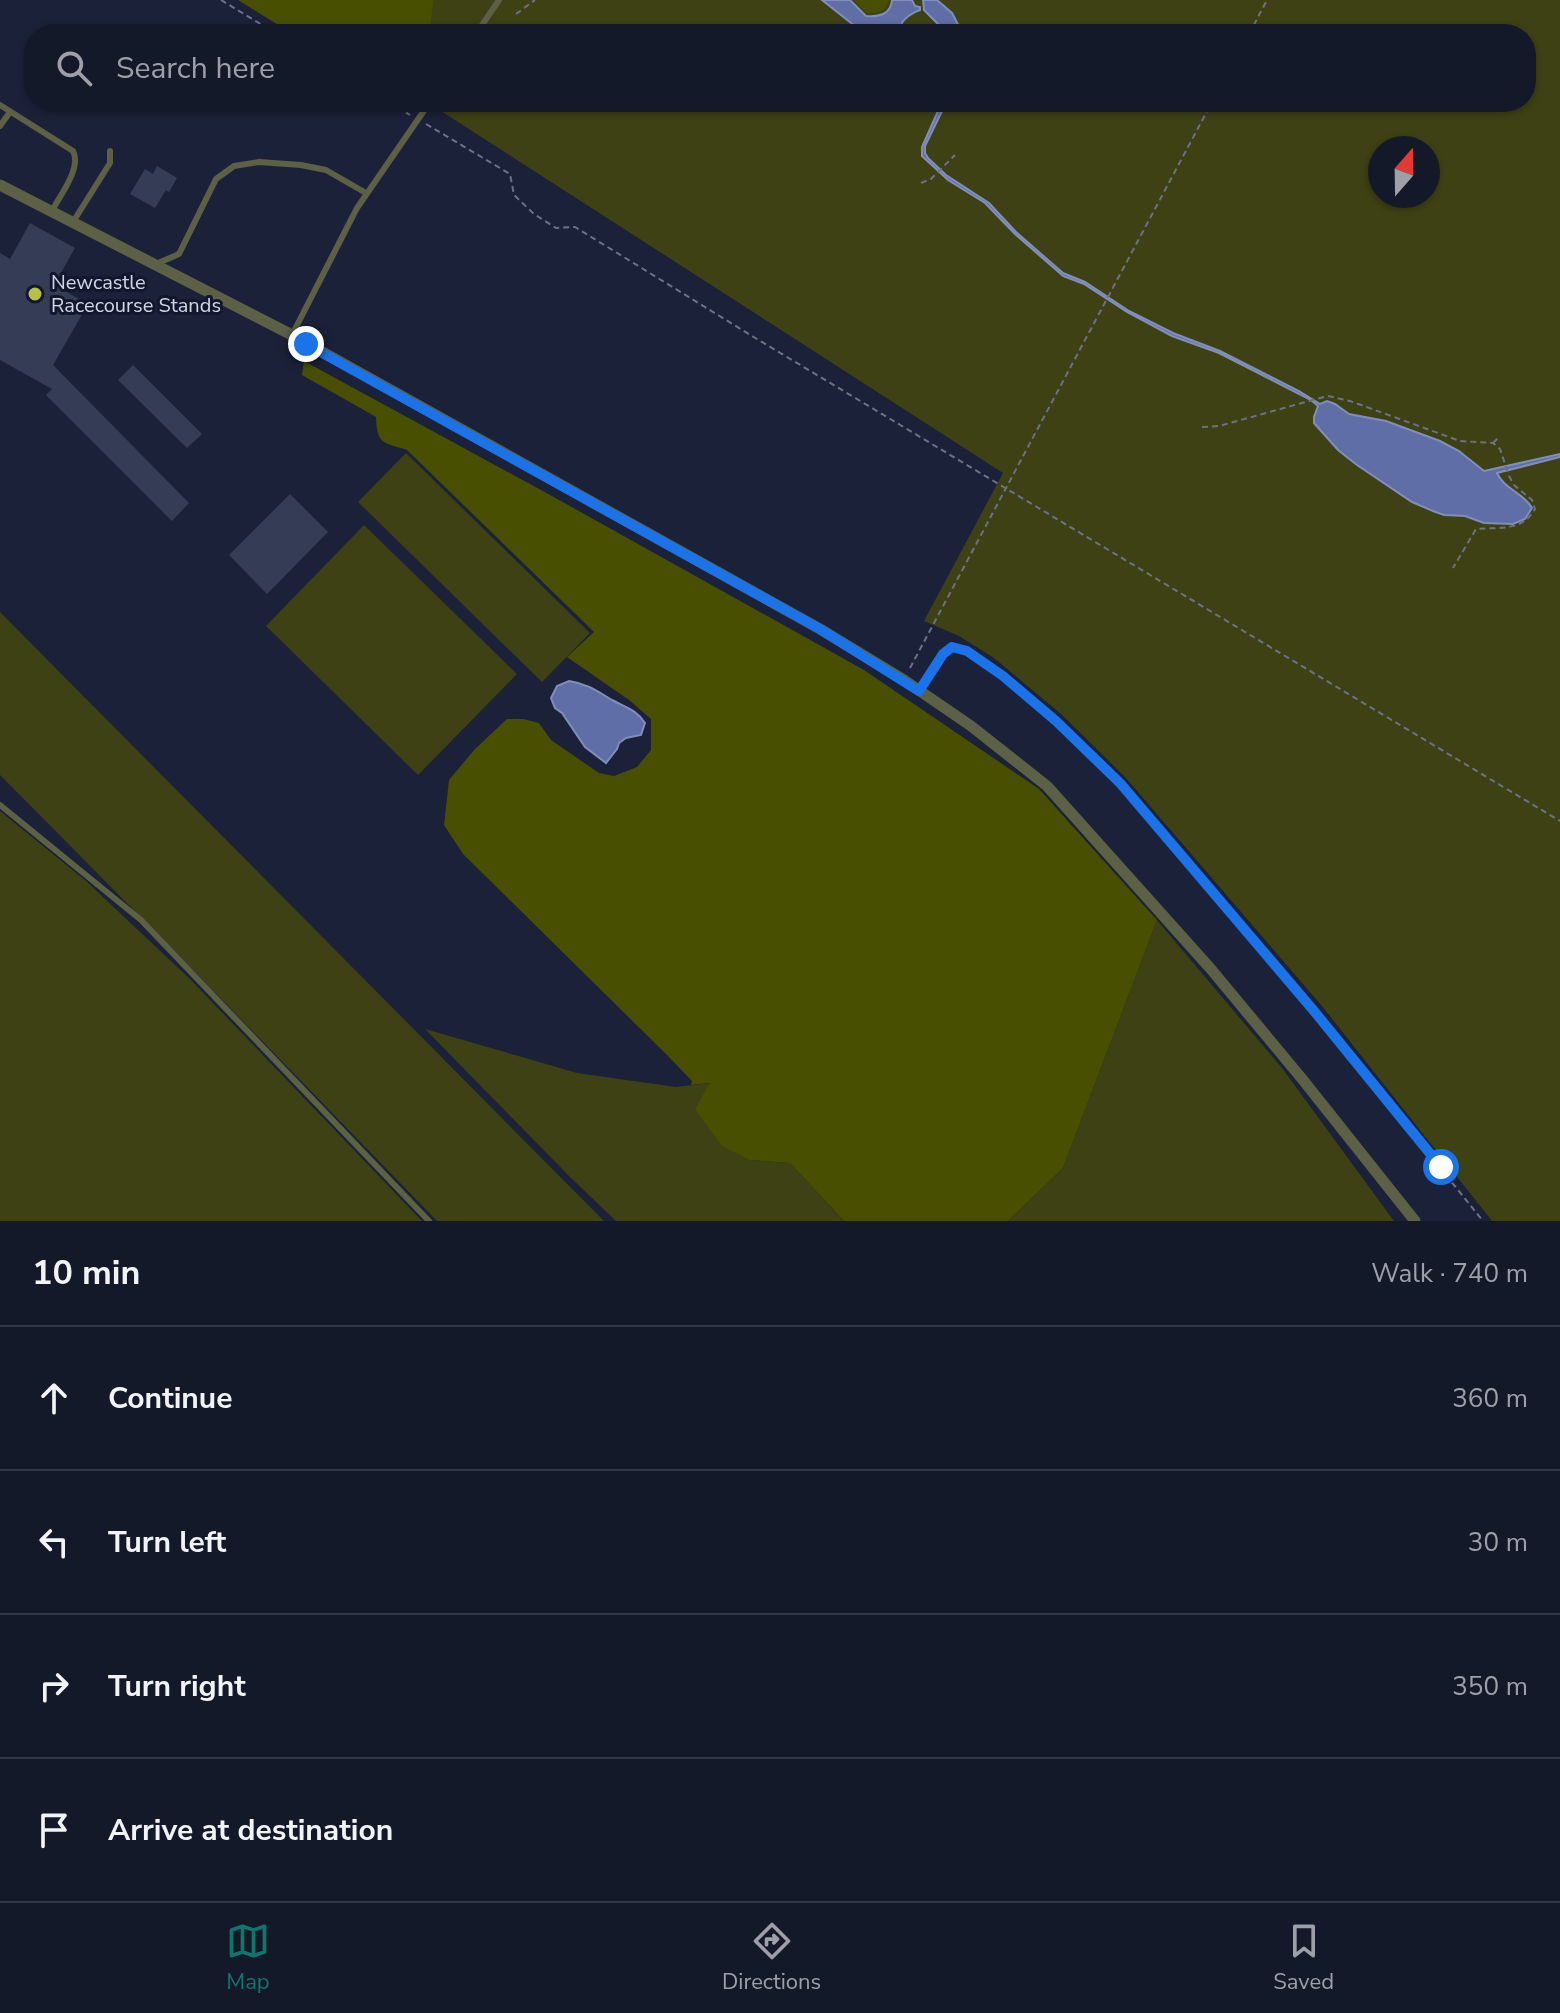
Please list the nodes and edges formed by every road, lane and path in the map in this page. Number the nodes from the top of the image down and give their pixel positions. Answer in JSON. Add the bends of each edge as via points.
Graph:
{"nodes":[{"id":1,"x":221,"y":0,"type":"edge"},
{"id":2,"x":499,"y":0,"type":"edge"},
{"id":3,"x":535,"y":0,"type":"edge"},
{"id":4,"x":1267,"y":0,"type":"edge"},
{"id":5,"x":516,"y":14,"type":"dead end"},
{"id":6,"x":261,"y":24,"type":"edge"},
{"id":7,"x":483,"y":24,"type":"edge"},
{"id":8,"x":1254,"y":24,"type":"edge"},
{"id":9,"x":0,"y":105,"type":"edge"},
{"id":10,"x":10,"y":112,"type":"junction"},
{"id":11,"x":406,"y":112,"type":"edge"},
{"id":12,"x":423,"y":112,"type":"edge"},
{"id":13,"x":1207,"y":112,"type":"edge"},
{"id":14,"x":418,"y":119,"type":"junction"},
{"id":15,"x":0,"y":126,"type":"edge"},
{"id":16,"x":110,"y":151,"type":"dead end"},
{"id":17,"x":955,"y":155,"type":"dead end"},
{"id":18,"x":921,"y":183,"type":"dead end"},
{"id":19,"x":0,"y":185,"type":"edge"},
{"id":20,"x":366,"y":193,"type":"junction"},
{"id":21,"x":52,"y":211,"type":"junction"},
{"id":22,"x":73,"y":222,"type":"junction"},
{"id":23,"x":156,"y":264,"type":"junction"},
{"id":24,"x":292,"y":335,"type":"junction"},
{"id":25,"x":1202,"y":427,"type":"dead end"},
{"id":26,"x":1500,"y":436,"type":"dead end"},
{"id":27,"x":1493,"y":443,"type":"junction"},
{"id":28,"x":1005,"y":488,"type":"junction"},
{"id":29,"x":1453,"y":568,"type":"dead end"},
{"id":30,"x":904,"y":680,"type":"junction"},
{"id":31,"x":919,"y":691,"type":"junction"},
{"id":32,"x":0,"y":805,"type":"edge"},
{"id":33,"x":1560,"y":821,"type":"edge"},
{"id":34,"x":429,"y":1221,"type":"edge"},
{"id":35,"x":1415,"y":1221,"type":"edge"},
{"id":36,"x":1483,"y":1221,"type":"edge"}],
"edges":[{"from":1,"to":6,"type":"path"},
{"from":2,"to":7,"type":"lane"},
{"from":3,"to":5,"type":"path"},
{"from":4,"to":8,"type":"path"},
{"from":9,"to":10,"type":"lane"},
{"from":10,"to":15,"type":"lane"},
{"from":10,"to":21,"type":"lane","via":[[73,151],[77,159]]},
{"from":11,"to":14,"type":"path"},
{"from":12,"to":14,"type":"lane"},
{"from":13,"to":28,"type":"path"},
{"from":14,"to":20,"type":"lane"},
{"from":14,"to":28,"type":"path","via":[[510,174],[514,195],[556,228],[575,227]]},
{"from":16,"to":22,"type":"lane","via":[[110,163]]},
{"from":17,"to":18,"type":"path"},
{"from":19,"to":21,"type":"street"},
{"from":20,"to":23,"type":"lane","via":[[314,167],[259,162],[234,166],[216,179],[179,254]]},
{"from":20,"to":24,"type":"lane"},
{"from":21,"to":22,"type":"street"},
{"from":22,"to":23,"type":"street"},
{"from":23,"to":24,"type":"street"},
{"from":24,"to":30,"type":"street"},
{"from":25,"to":27,"type":"path","via":[[1328,396],[1460,441]]},
{"from":26,"to":27,"type":"path"},
{"from":27,"to":29,"type":"path","via":[[1514,485],[1535,509],[1518,525],[1476,529]]},
{"from":28,"to":30,"type":"path"},
{"from":28,"to":33,"type":"path"},
{"from":30,"to":31,"type":"street"},
{"from":31,"to":35,"type":"street","via":[[1047,786],[1220,979]]},
{"from":31,"to":36,"type":"path","via":[[952,647],[1003,676],[1056,721],[1150,817]]},
{"from":32,"to":34,"type":"lane","via":[[141,920]]}]}
